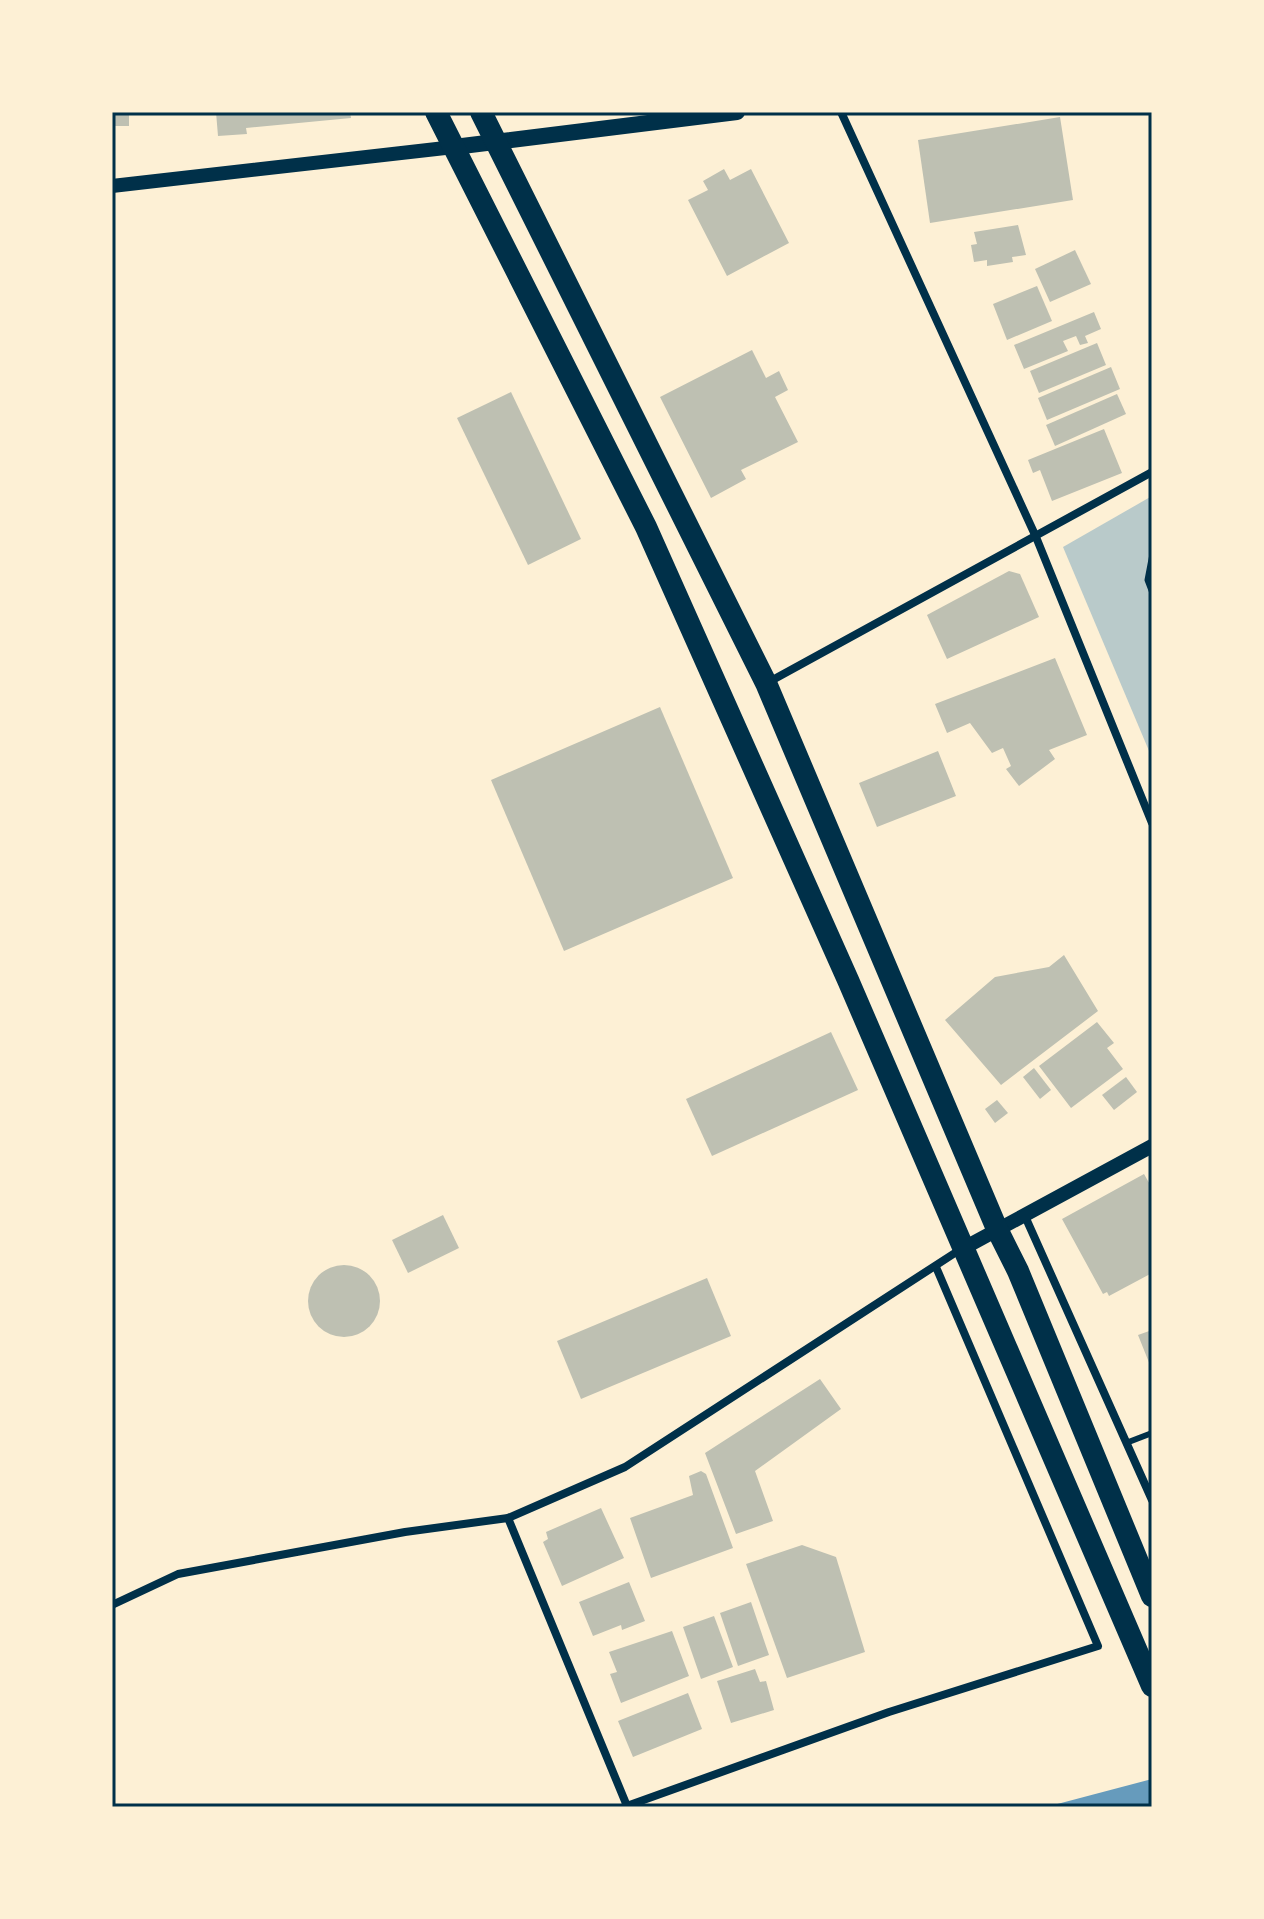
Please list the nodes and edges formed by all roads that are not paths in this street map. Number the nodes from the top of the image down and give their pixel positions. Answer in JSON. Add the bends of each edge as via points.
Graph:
{"nodes":[{"id":1,"x":436,"y":112,"type":"edge"},
{"id":2,"x":481,"y":112,"type":"edge"},
{"id":3,"x":737,"y":112,"type":"edge"},
{"id":4,"x":841,"y":112,"type":"edge"},
{"id":5,"x":498,"y":142,"type":"junction"},
{"id":6,"x":454,"y":147,"type":"junction"},
{"id":7,"x":112,"y":186,"type":"edge"},
{"id":8,"x":1152,"y":472,"type":"edge"},
{"id":9,"x":1036,"y":537,"type":"junction"},
{"id":10,"x":766,"y":683,"type":"junction"},
{"id":11,"x":1152,"y":823,"type":"edge"},
{"id":12,"x":1152,"y":1146,"type":"edge"},
{"id":13,"x":1023,"y":1214,"type":"junction"},
{"id":14,"x":997,"y":1229,"type":"junction"},
{"id":15,"x":962,"y":1249,"type":"junction"},
{"id":16,"x":936,"y":1267,"type":"junction"},
{"id":17,"x":1152,"y":1433,"type":"edge"},
{"id":18,"x":1126,"y":1443,"type":"junction"},
{"id":19,"x":1152,"y":1500,"type":"edge"},
{"id":20,"x":508,"y":1518,"type":"junction"},
{"id":21,"x":1152,"y":1596,"type":"edge"},
{"id":22,"x":112,"y":1605,"type":"edge"},
{"id":23,"x":1149,"y":1679,"type":"edge"},
{"id":24,"x":625,"y":1806,"type":"edge"}],
"edges":[{"from":1,"to":6,"type":"highway"},
{"from":2,"to":5,"type":"highway"},
{"from":3,"to":5,"type":"main road"},
{"from":4,"to":9,"type":"street"},
{"from":5,"to":6,"type":"main road"},
{"from":5,"to":10,"type":"highway"},
{"from":6,"to":7,"type":"street"},
{"from":6,"to":15,"type":"highway","via":[[646,527]]},
{"from":8,"to":9,"type":"street"},
{"from":9,"to":10,"type":"street"},
{"from":9,"to":11,"type":"street"},
{"from":10,"to":14,"type":"highway"},
{"from":12,"to":13,"type":"street"},
{"from":13,"to":14,"type":"street"},
{"from":13,"to":18,"type":"street"},
{"from":14,"to":15,"type":"street"},
{"from":14,"to":21,"type":"highway"},
{"from":15,"to":16,"type":"street"},
{"from":15,"to":23,"type":"highway"},
{"from":16,"to":20,"type":"street","via":[[625,1467]]},
{"from":16,"to":24,"type":"street","via":[[1098,1646],[889,1712]]},
{"from":17,"to":18,"type":"lane"},
{"from":18,"to":19,"type":"street"},
{"from":20,"to":22,"type":"street","via":[[178,1574]]},
{"from":20,"to":24,"type":"street"}]}
